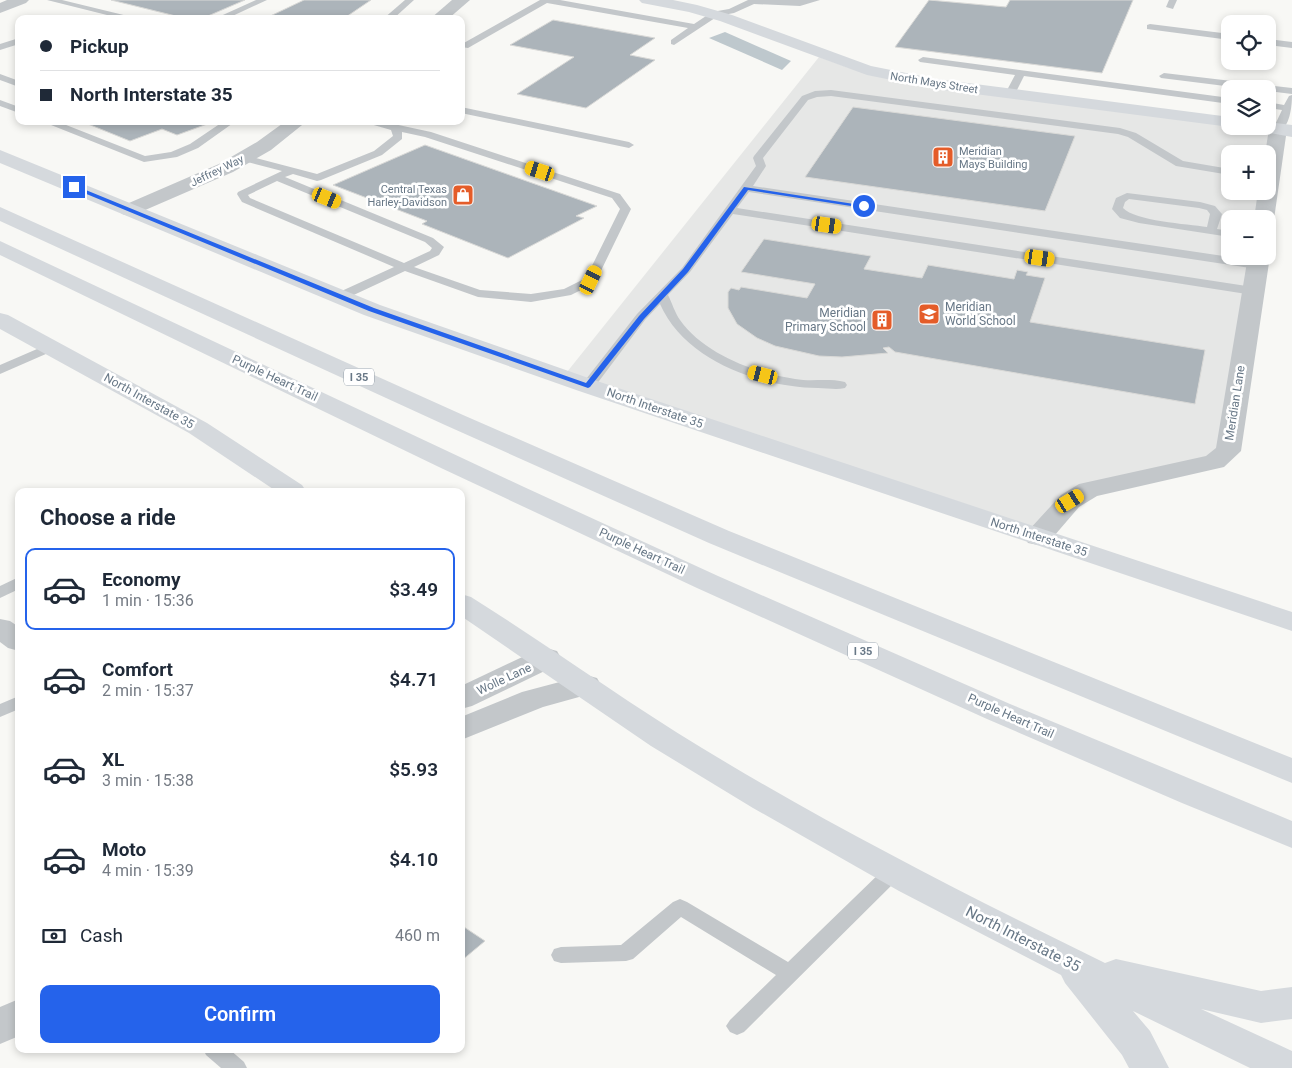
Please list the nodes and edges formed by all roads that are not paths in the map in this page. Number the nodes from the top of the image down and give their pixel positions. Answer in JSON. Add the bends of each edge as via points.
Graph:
{"nodes":[{"id":1,"x":21,"y":0,"type":"edge"},
{"id":2,"x":263,"y":0,"type":"edge"},
{"id":3,"x":410,"y":0,"type":"edge"},
{"id":4,"x":462,"y":0,"type":"edge"},
{"id":5,"x":648,"y":0,"type":"edge"},
{"id":6,"x":816,"y":0,"type":"edge"},
{"id":7,"x":59,"y":1,"type":"edge"},
{"id":8,"x":753,"y":1,"type":"edge"},
{"id":9,"x":0,"y":8,"type":"edge"},
{"id":10,"x":715,"y":14,"type":"junction"},
{"id":11,"x":119,"y":15,"type":"edge"},
{"id":12,"x":227,"y":15,"type":"edge"},
{"id":13,"x":392,"y":15,"type":"edge"},
{"id":14,"x":443,"y":15,"type":"edge"},
{"id":15,"x":695,"y":27,"type":"junction"},
{"id":16,"x":1150,"y":27,"type":"dead end"},
{"id":17,"x":1221,"y":36,"type":"edge"},
{"id":18,"x":15,"y":42,"type":"edge"},
{"id":19,"x":674,"y":42,"type":"dead end"},
{"id":20,"x":1276,"y":43,"type":"edge"},
{"id":21,"x":1292,"y":45,"type":"edge"},
{"id":22,"x":465,"y":46,"type":"edge"},
{"id":23,"x":1,"y":47,"type":"edge"},
{"id":24,"x":15,"y":51,"type":"edge"},
{"id":25,"x":923,"y":60,"type":"dead end"},
{"id":26,"x":1022,"y":74,"type":"junction"},
{"id":27,"x":1164,"y":76,"type":"dead end"},
{"id":28,"x":0,"y":77,"type":"edge"},
{"id":29,"x":15,"y":83,"type":"edge"},
{"id":30,"x":1292,"y":91,"type":"edge"},
{"id":31,"x":1010,"y":94,"type":"junction"},
{"id":32,"x":1292,"y":98,"type":"edge"},
{"id":33,"x":1221,"y":100,"type":"edge"},
{"id":34,"x":0,"y":103,"type":"edge"},
{"id":35,"x":1276,"y":107,"type":"edge"},
{"id":36,"x":1288,"y":108,"type":"junction"},
{"id":37,"x":15,"y":109,"type":"edge"},
{"id":38,"x":465,"y":111,"type":"edge"},
{"id":39,"x":1221,"y":121,"type":"edge"},
{"id":40,"x":57,"y":125,"type":"edge"},
{"id":41,"x":225,"y":125,"type":"edge"},
{"id":42,"x":292,"y":125,"type":"edge"},
{"id":43,"x":383,"y":125,"type":"edge"},
{"id":44,"x":396,"y":128,"type":"junction"},
{"id":45,"x":1284,"y":135,"type":"edge"},
{"id":46,"x":629,"y":145,"type":"dead end"},
{"id":47,"x":0,"y":156,"type":"edge"},
{"id":48,"x":1276,"y":157,"type":"edge"},
{"id":49,"x":244,"y":158,"type":"junction"},
{"id":50,"x":292,"y":170,"type":"junction"},
{"id":51,"x":1221,"y":171,"type":"edge"},
{"id":52,"x":276,"y":177,"type":"junction"},
{"id":53,"x":746,"y":188,"type":"junction"},
{"id":54,"x":129,"y":210,"type":"junction"},
{"id":55,"x":730,"y":210,"type":"junction"},
{"id":56,"x":0,"y":213,"type":"edge"},
{"id":57,"x":1211,"y":231,"type":"junction"},
{"id":58,"x":1221,"y":233,"type":"edge"},
{"id":59,"x":0,"y":247,"type":"edge"},
{"id":60,"x":1221,"y":256,"type":"edge"},
{"id":61,"x":1257,"y":265,"type":"edge"},
{"id":62,"x":404,"y":267,"type":"junction"},
{"id":63,"x":0,"y":269,"type":"edge"},
{"id":64,"x":1253,"y":291,"type":"junction"},
{"id":65,"x":662,"y":295,"type":"junction"},
{"id":66,"x":339,"y":297,"type":"junction"},
{"id":67,"x":0,"y":320,"type":"edge"},
{"id":68,"x":51,"y":347,"type":"junction"},
{"id":69,"x":0,"y":370,"type":"edge"},
{"id":70,"x":840,"y":385,"type":"dead end"},
{"id":71,"x":588,"y":386,"type":"junction"},
{"id":72,"x":439,"y":456,"type":"junction"},
{"id":73,"x":288,"y":488,"type":"edge"},
{"id":74,"x":1056,"y":517,"type":"junction"},
{"id":75,"x":999,"y":524,"type":"junction"},
{"id":76,"x":1038,"y":537,"type":"junction"},
{"id":77,"x":1166,"y":580,"type":"junction"},
{"id":78,"x":15,"y":584,"type":"edge"},
{"id":79,"x":0,"y":593,"type":"edge"},
{"id":80,"x":465,"y":606,"type":"edge"},
{"id":81,"x":1292,"y":622,"type":"edge"},
{"id":82,"x":0,"y":628,"type":"edge"},
{"id":83,"x":15,"y":638,"type":"edge"},
{"id":84,"x":1292,"y":638,"type":"edge"},
{"id":85,"x":546,"y":658,"type":"junction"},
{"id":86,"x":586,"y":686,"type":"junction"},
{"id":87,"x":465,"y":697,"type":"edge"},
{"id":88,"x":15,"y":704,"type":"edge"},
{"id":89,"x":0,"y":711,"type":"edge"},
{"id":90,"x":465,"y":727,"type":"edge"},
{"id":91,"x":1292,"y":771,"type":"edge"},
{"id":92,"x":1292,"y":835,"type":"edge"},
{"id":93,"x":893,"y":872,"type":"junction"},
{"id":94,"x":561,"y":955,"type":"dead end"},
{"id":95,"x":1070,"y":964,"type":"junction"},
{"id":96,"x":791,"y":974,"type":"junction"},
{"id":97,"x":1292,"y":1003,"type":"edge"},
{"id":98,"x":15,"y":1017,"type":"edge"},
{"id":99,"x":738,"y":1026,"type":"dead end"},
{"id":100,"x":0,"y":1028,"type":"edge"},
{"id":101,"x":219,"y":1053,"type":"edge"},
{"id":102,"x":236,"y":1068,"type":"edge"},
{"id":103,"x":1149,"y":1068,"type":"edge"},
{"id":104,"x":1289,"y":1068,"type":"edge"}],
"edges":[{"from":1,"to":9,"type":"street"},
{"from":2,"to":12,"type":"lane"},
{"from":3,"to":13,"type":"lane"},
{"from":4,"to":14,"type":"street"},
{"from":5,"to":10,"type":"main road","name":"North Mays Street"},
{"from":6,"to":8,"type":"lane","via":[[800,3]]},
{"from":7,"to":11,"type":"lane"},
{"from":8,"to":10,"type":"lane"},
{"from":10,"to":15,"type":"lane"},
{"from":10,"to":31,"type":"main road","name":"North Mays Street","via":[[867,70],[912,81]]},
{"from":15,"to":19,"type":"lane"},
{"from":15,"to":22,"type":"lane","via":[[546,0]]},
{"from":16,"to":17,"type":"lane"},
{"from":18,"to":23,"type":"lane"},
{"from":20,"to":21,"type":"lane"},
{"from":23,"to":24,"type":"lane"},
{"from":25,"to":26,"type":"lane"},
{"from":26,"to":31,"type":"lane"},
{"from":26,"to":33,"type":"lane"},
{"from":27,"to":30,"type":"lane"},
{"from":28,"to":29,"type":"lane"},
{"from":31,"to":39,"type":"main road","name":"North Mays Street"},
{"from":32,"to":36,"type":"lane"},
{"from":34,"to":37,"type":"lane"},
{"from":35,"to":36,"type":"lane"},
{"from":36,"to":45,"type":"lane"},
{"from":38,"to":46,"type":"lane"},
{"from":40,"to":41,"type":"lane","via":[[144,159],[172,155],[194,146]]},
{"from":42,"to":49,"type":"street","name":"Jeffrey Way"},
{"from":43,"to":44,"type":"lane"},
{"from":44,"to":50,"type":"lane","via":[[398,137],[378,153],[317,178]]},
{"from":44,"to":62,"type":"lane","via":[[427,134],[616,196],[626,210],[591,280],[567,292],[531,298],[478,293]]},
{"from":45,"to":48,"type":"street"},
{"from":47,"to":54,"type":"main road","name":"North Interstate 35"},
{"from":49,"to":50,"type":"lane"},
{"from":49,"to":54,"type":"street","name":"Jeffrey Way","via":[[204,179]]},
{"from":50,"to":52,"type":"lane"},
{"from":51,"to":53,"type":"lane","via":[[1180,164],[1120,131],[831,93],[805,98],[758,158],[761,166]]},
{"from":52,"to":62,"type":"lane","via":[[242,194],[246,200]]},
{"from":52,"to":62,"type":"lane","via":[[429,240],[438,247],[435,253]]},
{"from":53,"to":55,"type":"lane"},
{"from":53,"to":60,"type":"lane"},
{"from":54,"to":66,"type":"main road","name":"North Interstate 35"},
{"from":55,"to":64,"type":"lane"},
{"from":55,"to":65,"type":"lane","via":[[686,270]]},
{"from":56,"to":91,"type":"main road","number":"I 35","via":[[719,537]]},
{"from":57,"to":57,"type":"lane","via":[[1139,220],[1124,216],[1117,209],[1120,200],[1127,196],[1200,205],[1211,208],[1216,214]]},
{"from":57,"to":58,"type":"lane"},
{"from":59,"to":72,"type":"main road","name":"Purple Heart Trail","number":"I 35"},
{"from":61,"to":64,"type":"street","name":"Meridian Lane"},
{"from":62,"to":66,"type":"lane"},
{"from":63,"to":72,"type":"main road"},
{"from":64,"to":74,"type":"street","name":"Meridian Lane","via":[[1228,452],[1215,462],[1088,490],[1070,501]]},
{"from":65,"to":70,"type":"lane","via":[[676,322],[693,341],[722,359],[747,371],[795,383]]},
{"from":65,"to":71,"type":"lane"},
{"from":66,"to":71,"type":"main road","name":"North Interstate 35"},
{"from":67,"to":68,"type":"main road","name":"North Interstate 35"},
{"from":68,"to":69,"type":"lane"},
{"from":68,"to":73,"type":"main road","name":"North Interstate 35","via":[[198,428]]},
{"from":71,"to":75,"type":"main road","name":"North Interstate 35"},
{"from":72,"to":92,"type":"main road","name":"Purple Heart Trail","number":"I 35","via":[[808,627]]},
{"from":74,"to":75,"type":"street","name":"Meridian Lane","via":[[1033,524]]},
{"from":74,"to":76,"type":"street","name":"Meridian Lane"},
{"from":75,"to":76,"type":"main road","name":"North Interstate 35"},
{"from":76,"to":77,"type":"main road","name":"North Interstate 35"},
{"from":77,"to":81,"type":"main road","name":"North Interstate 35"},
{"from":77,"to":84,"type":"main road"},
{"from":78,"to":79,"type":"lane"},
{"from":80,"to":85,"type":"main road","name":"North Interstate 35"},
{"from":82,"to":83,"type":"street"},
{"from":85,"to":86,"type":"main road","name":"North Interstate 35"},
{"from":85,"to":87,"type":"street","name":"Wolle Lane"},
{"from":86,"to":90,"type":"street","via":[[533,699]]},
{"from":86,"to":93,"type":"main road","name":"North Interstate 35","via":[[691,756]]},
{"from":88,"to":89,"type":"lane"},
{"from":93,"to":95,"type":"main road","name":"North Interstate 35"},
{"from":93,"to":96,"type":"lane"},
{"from":94,"to":96,"type":"lane","via":[[626,953],[680,907]]},
{"from":95,"to":97,"type":"main road","via":[[1261,1007]]},
{"from":95,"to":103,"type":"main road","via":[[1136,1044]]},
{"from":95,"to":104,"type":"main road","name":"North Interstate 35"},
{"from":96,"to":99,"type":"lane"},
{"from":98,"to":100,"type":"street"},
{"from":101,"to":102,"type":"lane"}]}
